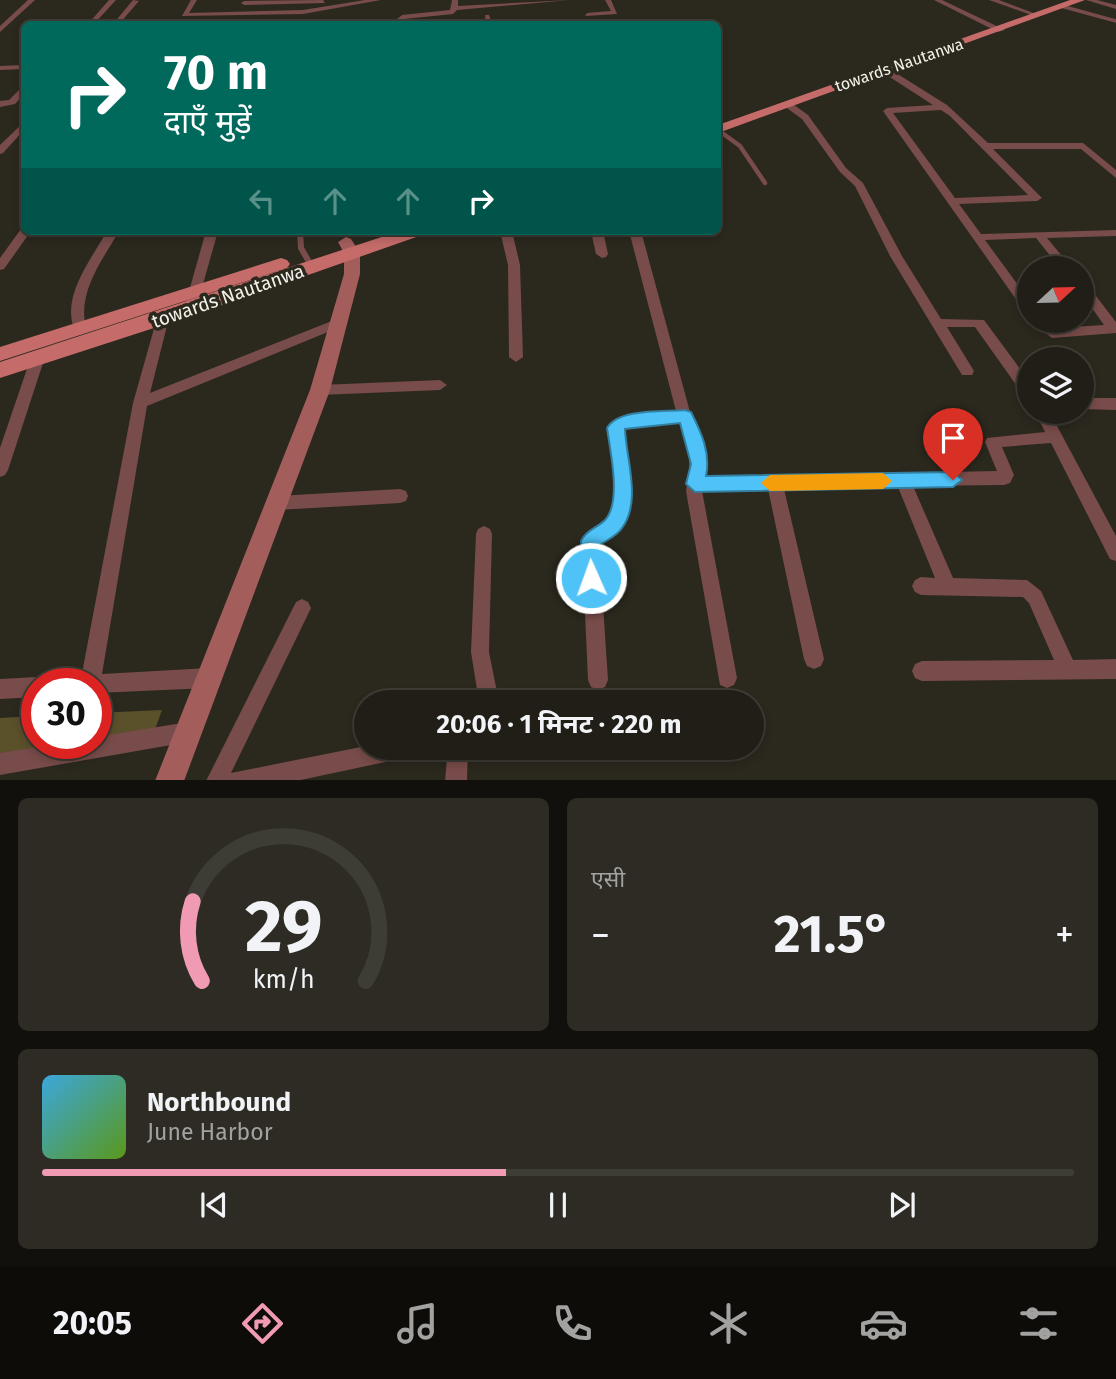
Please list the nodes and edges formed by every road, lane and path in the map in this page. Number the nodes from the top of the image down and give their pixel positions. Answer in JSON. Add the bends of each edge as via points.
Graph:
{"nodes":[{"id":1,"x":32,"y":0,"type":"edge"},
{"id":2,"x":113,"y":0,"type":"edge"},
{"id":3,"x":194,"y":0,"type":"edge"},
{"id":4,"x":378,"y":0,"type":"edge"},
{"id":5,"x":567,"y":0,"type":"edge"},
{"id":6,"x":608,"y":0,"type":"edge"},
{"id":7,"x":937,"y":0,"type":"edge"},
{"id":8,"x":992,"y":0,"type":"edge"},
{"id":9,"x":1080,"y":0,"type":"edge"},
{"id":10,"x":1090,"y":0,"type":"edge"},
{"id":11,"x":136,"y":1,"type":"edge"},
{"id":12,"x":336,"y":1,"type":"edge"},
{"id":13,"x":245,"y":2,"type":"edge"},
{"id":14,"x":1060,"y":3,"type":"edge"},
{"id":15,"x":455,"y":4,"type":"edge"},
{"id":16,"x":1114,"y":6,"type":"edge"},
{"id":17,"x":323,"y":10,"type":"junction"},
{"id":18,"x":236,"y":14,"type":"junction"},
{"id":19,"x":1031,"y":14,"type":"junction"},
{"id":20,"x":587,"y":15,"type":"dead end"},
{"id":21,"x":94,"y":21,"type":"edge"},
{"id":22,"x":119,"y":21,"type":"edge"},
{"id":23,"x":231,"y":21,"type":"edge"},
{"id":24,"x":316,"y":21,"type":"edge"},
{"id":25,"x":397,"y":21,"type":"edge"},
{"id":26,"x":1116,"y":21,"type":"edge"},
{"id":27,"x":995,"y":27,"type":"junction"},
{"id":28,"x":0,"y":30,"type":"edge"},
{"id":29,"x":21,"y":67,"type":"edge"},
{"id":30,"x":0,"y":68,"type":"edge"},
{"id":31,"x":885,"y":70,"type":"junction"},
{"id":32,"x":21,"y":93,"type":"edge"},
{"id":33,"x":0,"y":104,"type":"edge"},
{"id":34,"x":787,"y":104,"type":"junction"},
{"id":35,"x":944,"y":107,"type":"junction"},
{"id":36,"x":721,"y":116,"type":"edge"},
{"id":37,"x":721,"y":129,"type":"edge"},
{"id":38,"x":21,"y":130,"type":"edge"},
{"id":39,"x":721,"y":132,"type":"edge"},
{"id":40,"x":989,"y":146,"type":"junction"},
{"id":41,"x":0,"y":152,"type":"edge"},
{"id":42,"x":1116,"y":175,"type":"edge"},
{"id":43,"x":765,"y":183,"type":"dead end"},
{"id":44,"x":953,"y":201,"type":"junction"},
{"id":45,"x":1116,"y":233,"type":"edge"},
{"id":46,"x":21,"y":235,"type":"edge"},
{"id":47,"x":111,"y":235,"type":"edge"},
{"id":48,"x":211,"y":235,"type":"edge"},
{"id":49,"x":300,"y":235,"type":"edge"},
{"id":50,"x":372,"y":235,"type":"edge"},
{"id":51,"x":400,"y":235,"type":"edge"},
{"id":52,"x":507,"y":235,"type":"edge"},
{"id":53,"x":598,"y":235,"type":"edge"},
{"id":54,"x":636,"y":235,"type":"edge"},
{"id":55,"x":1039,"y":235,"type":"junction"},
{"id":56,"x":978,"y":237,"type":"junction"},
{"id":57,"x":349,"y":248,"type":"junction"},
{"id":58,"x":602,"y":254,"type":"dead end"},
{"id":59,"x":1056,"y":256,"type":"edge"},
{"id":60,"x":309,"y":261,"type":"junction"},
{"id":61,"x":0,"y":266,"type":"edge"},
{"id":62,"x":196,"y":289,"type":"junction"},
{"id":63,"x":1017,"y":292,"type":"edge"},
{"id":64,"x":1094,"y":302,"type":"edge"},
{"id":65,"x":190,"y":309,"type":"junction"},
{"id":66,"x":163,"y":318,"type":"junction"},
{"id":67,"x":341,"y":322,"type":"junction"},
{"id":68,"x":937,"y":323,"type":"junction"},
{"id":69,"x":80,"y":328,"type":"junction"},
{"id":70,"x":1094,"y":331,"type":"edge"},
{"id":71,"x":0,"y":354,"type":"edge"},
{"id":72,"x":38,"y":357,"type":"junction"},
{"id":73,"x":516,"y":357,"type":"dead end"},
{"id":74,"x":0,"y":370,"type":"edge"},
{"id":75,"x":967,"y":371,"type":"dead end"},
{"id":76,"x":1017,"y":375,"type":"edge"},
{"id":77,"x":440,"y":385,"type":"dead end"},
{"id":78,"x":320,"y":390,"type":"junction"},
{"id":79,"x":140,"y":403,"type":"junction"},
{"id":80,"x":1094,"y":404,"type":"edge"},
{"id":81,"x":1116,"y":404,"type":"edge"},
{"id":82,"x":685,"y":416,"type":"junction"},
{"id":83,"x":1048,"y":424,"type":"edge"},
{"id":84,"x":1055,"y":437,"type":"junction"},
{"id":85,"x":0,"y":470,"type":"edge"},
{"id":86,"x":903,"y":481,"type":"junction"},
{"id":87,"x":775,"y":483,"type":"junction"},
{"id":88,"x":695,"y":484,"type":"junction"},
{"id":89,"x":400,"y":496,"type":"dead end"},
{"id":90,"x":277,"y":503,"type":"junction"},
{"id":91,"x":484,"y":534,"type":"dead end"},
{"id":92,"x":1116,"y":552,"type":"edge"},
{"id":93,"x":921,"y":586,"type":"dead end"},
{"id":94,"x":948,"y":587,"type":"junction"},
{"id":95,"x":302,"y":608,"type":"dead end"},
{"id":96,"x":814,"y":659,"type":"dead end"},
{"id":97,"x":94,"y":668,"type":"edge"},
{"id":98,"x":1066,"y":668,"type":"junction"},
{"id":99,"x":1116,"y":669,"type":"edge"},
{"id":100,"x":922,"y":671,"type":"dead end"},
{"id":101,"x":209,"y":678,"type":"junction"},
{"id":102,"x":727,"y":678,"type":"dead end"},
{"id":103,"x":598,"y":680,"type":"dead end"},
{"id":104,"x":112,"y":683,"type":"edge"},
{"id":105,"x":21,"y":688,"type":"edge"},
{"id":106,"x":0,"y":689,"type":"edge"},
{"id":107,"x":487,"y":690,"type":"edge"},
{"id":108,"x":188,"y":732,"type":"junction"},
{"id":109,"x":354,"y":758,"type":"edge"},
{"id":110,"x":457,"y":760,"type":"edge"},
{"id":111,"x":0,"y":764,"type":"edge"},
{"id":112,"x":169,"y":780,"type":"edge"},
{"id":113,"x":216,"y":780,"type":"edge"},
{"id":114,"x":238,"y":780,"type":"edge"},
{"id":115,"x":456,"y":780,"type":"edge"}],
"edges":[{"from":1,"to":28,"type":"street"},
{"from":2,"to":21,"type":"street"},
{"from":3,"to":18,"type":"street","via":[[184,15]]},
{"from":4,"to":17,"type":"street"},
{"from":5,"to":15,"type":"street"},
{"from":6,"to":20,"type":"street","via":[[615,13]]},
{"from":7,"to":27,"type":"street"},
{"from":8,"to":19,"type":"street"},
{"from":9,"to":14,"type":"main road","name":"towards Nautanwa"},
{"from":10,"to":16,"type":"street"},
{"from":11,"to":22,"type":"street"},
{"from":12,"to":13,"type":"street"},
{"from":12,"to":17,"type":"street"},
{"from":13,"to":18,"type":"street"},
{"from":14,"to":19,"type":"main road","name":"towards Nautanwa"},
{"from":14,"to":26,"type":"lane"},
{"from":15,"to":25,"type":"street","via":[[448,13]]},
{"from":17,"to":18,"type":"street"},
{"from":17,"to":24,"type":"street"},
{"from":18,"to":23,"type":"street"},
{"from":19,"to":27,"type":"main road","name":"towards Nautanwa"},
{"from":27,"to":31,"type":"main road","name":"towards Nautanwa"},
{"from":27,"to":36,"type":"main road"},
{"from":29,"to":30,"type":"street"},
{"from":31,"to":34,"type":"main road","name":"towards Nautanwa"},
{"from":31,"to":35,"type":"street"},
{"from":32,"to":33,"type":"street","via":[[12,102]]},
{"from":34,"to":37,"type":"main road","name":"towards Nautanwa"},
{"from":34,"to":68,"type":"street","via":[[805,117],[859,185],[895,256]]},
{"from":35,"to":40,"type":"street"},
{"from":35,"to":44,"type":"street","via":[[887,111]]},
{"from":38,"to":41,"type":"street"},
{"from":39,"to":43,"type":"lane","via":[[747,152]]},
{"from":40,"to":42,"type":"street","via":[[1083,146]]},
{"from":40,"to":44,"type":"street","via":[[1036,199]]},
{"from":44,"to":56,"type":"street"},
{"from":45,"to":55,"type":"street"},
{"from":46,"to":61,"type":"street"},
{"from":47,"to":69,"type":"street","via":[[77,301],[75,317]]},
{"from":48,"to":62,"type":"street"},
{"from":49,"to":60,"type":"lane"},
{"from":50,"to":57,"type":"main road"},
{"from":51,"to":57,"type":"main road","name":"towards Nautanwa"},
{"from":52,"to":73,"type":"street","via":[[514,265]]},
{"from":53,"to":58,"type":"street"},
{"from":54,"to":82,"type":"street"},
{"from":55,"to":56,"type":"street"},
{"from":55,"to":59,"type":"street"},
{"from":56,"to":63,"type":"street"},
{"from":57,"to":60,"type":"main road","name":"towards Nautanwa"},
{"from":57,"to":67,"type":"street","via":[[352,274]]},
{"from":60,"to":62,"type":"main road"},
{"from":60,"to":65,"type":"main road","name":"towards Nautanwa"},
{"from":62,"to":65,"type":"street"},
{"from":62,"to":69,"type":"main road"},
{"from":64,"to":70,"type":"street","via":[[1114,329]]},
{"from":65,"to":66,"type":"main road","name":"towards Nautanwa"},
{"from":66,"to":72,"type":"main road","name":"towards Nautanwa"},
{"from":66,"to":79,"type":"street"},
{"from":67,"to":78,"type":"street"},
{"from":67,"to":79,"type":"street"},
{"from":68,"to":75,"type":"street"},
{"from":68,"to":76,"type":"street","via":[[979,323]]},
{"from":69,"to":71,"type":"main road"},
{"from":72,"to":74,"type":"main road","name":"towards Nautanwa"},
{"from":72,"to":85,"type":"street"},
{"from":77,"to":78,"type":"street"},
{"from":78,"to":90,"type":"street"},
{"from":79,"to":97,"type":"street"},
{"from":80,"to":81,"type":"street"},
{"from":82,"to":88,"type":"street","via":[[699,464]]},
{"from":82,"to":103,"type":"street","via":[[620,423],[615,428],[623,480],[621,501],[615,523],[590,545]]},
{"from":83,"to":84,"type":"street"},
{"from":84,"to":86,"type":"street","via":[[992,442],[1004,478]]},
{"from":84,"to":92,"type":"street"},
{"from":86,"to":87,"type":"street"},
{"from":86,"to":94,"type":"street"},
{"from":87,"to":88,"type":"street"},
{"from":87,"to":96,"type":"street"},
{"from":88,"to":102,"type":"street"},
{"from":89,"to":90,"type":"street"},
{"from":90,"to":101,"type":"street"},
{"from":91,"to":107,"type":"street","via":[[480,652]]},
{"from":93,"to":94,"type":"street"},
{"from":94,"to":98,"type":"street","via":[[1030,591]]},
{"from":95,"to":113,"type":"street"},
{"from":98,"to":99,"type":"street"},
{"from":98,"to":100,"type":"street"},
{"from":101,"to":104,"type":"street"},
{"from":101,"to":108,"type":"street"},
{"from":105,"to":106,"type":"street"},
{"from":108,"to":111,"type":"street"},
{"from":108,"to":112,"type":"street"},
{"from":109,"to":114,"type":"street"},
{"from":110,"to":115,"type":"street"}]}
